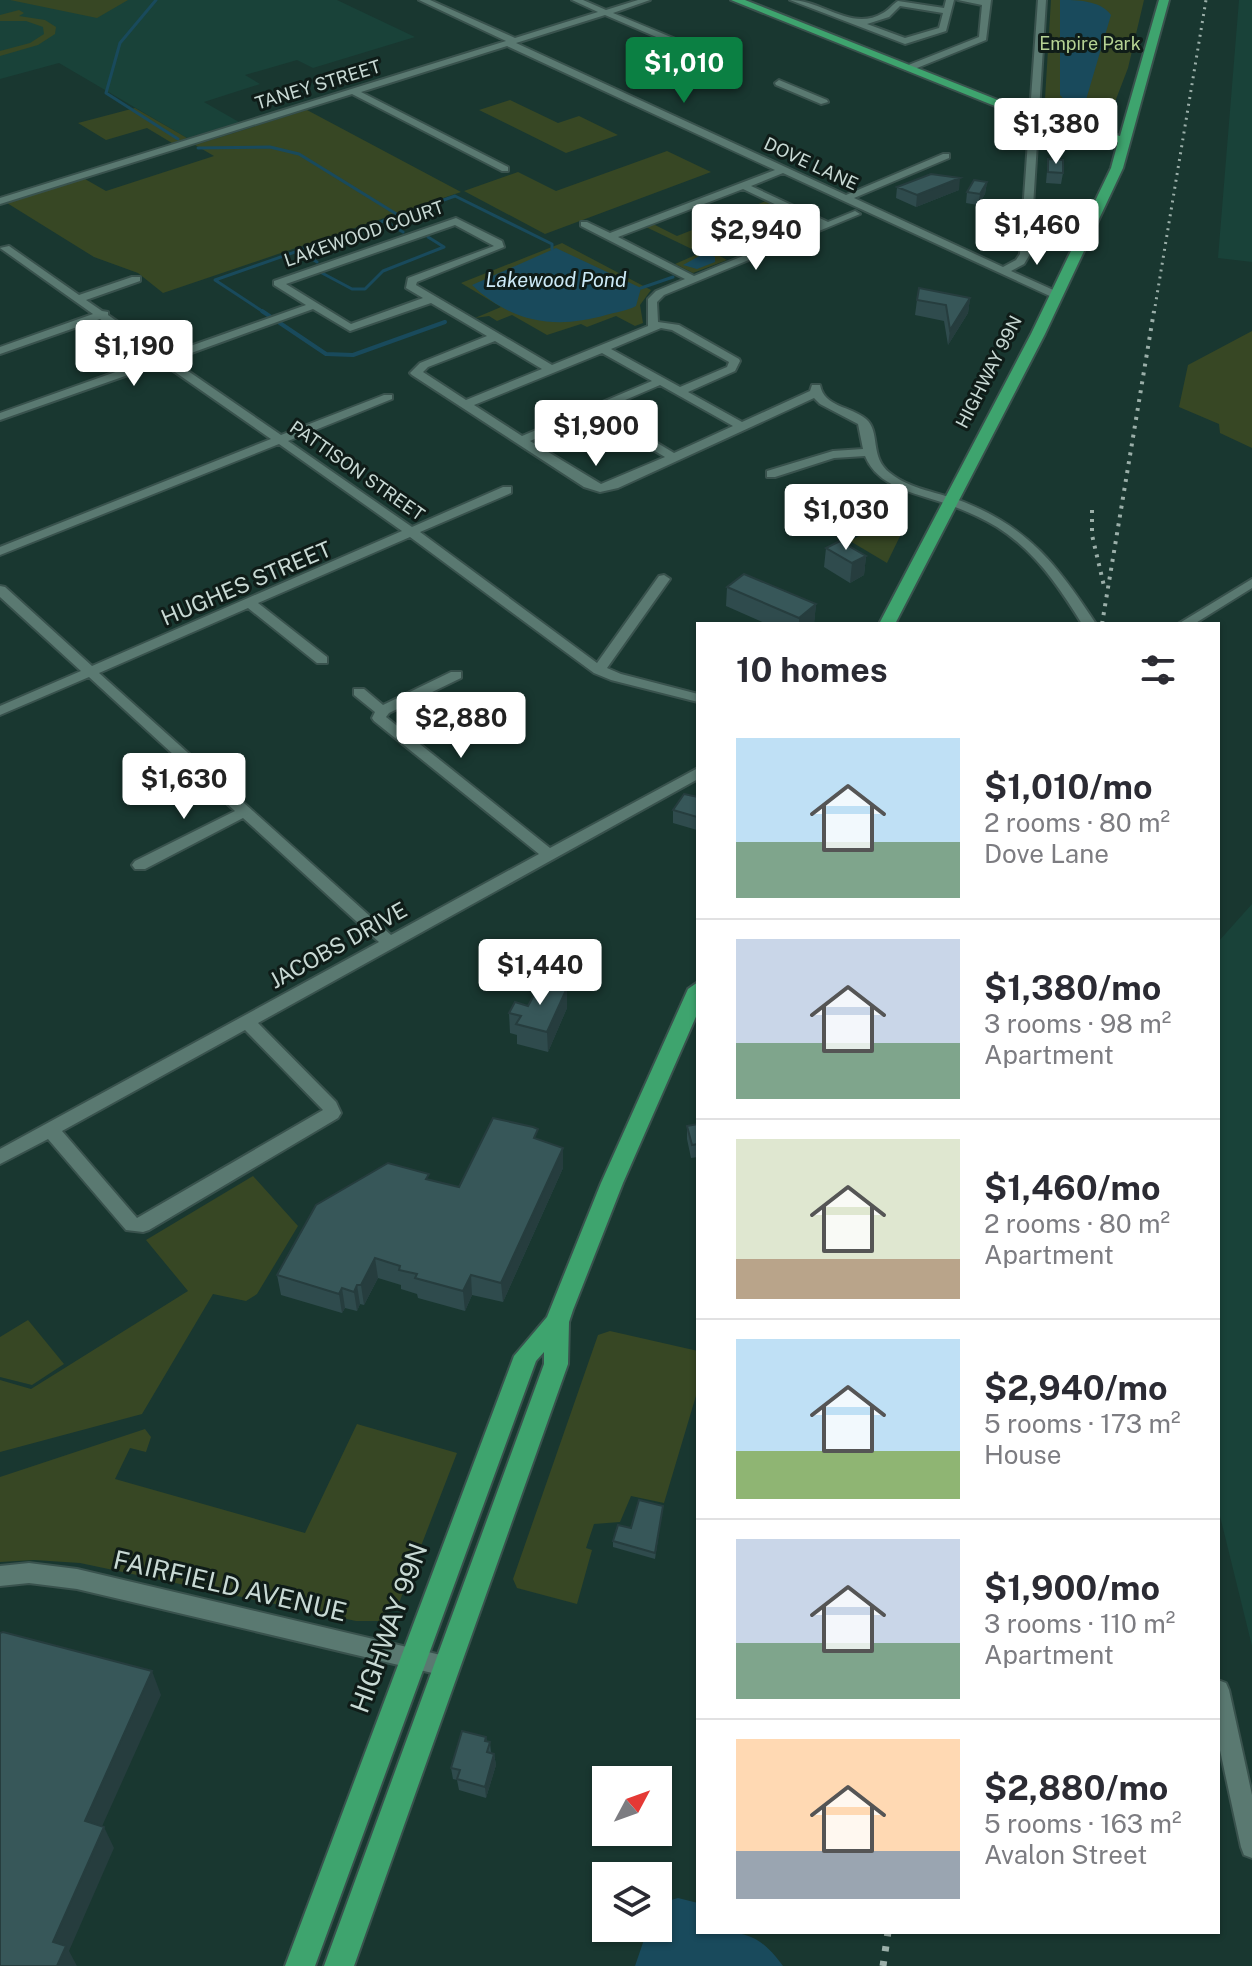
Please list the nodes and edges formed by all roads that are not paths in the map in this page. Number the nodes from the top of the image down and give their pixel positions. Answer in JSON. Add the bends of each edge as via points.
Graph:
{"nodes":[{"id":1,"x":423,"y":0,"type":"edge"},
{"id":2,"x":576,"y":0,"type":"edge"},
{"id":3,"x":646,"y":0,"type":"edge"},
{"id":4,"x":736,"y":0,"type":"edge"},
{"id":5,"x":796,"y":0,"type":"edge"},
{"id":6,"x":950,"y":0,"type":"edge"},
{"id":7,"x":962,"y":0,"type":"edge"},
{"id":8,"x":1042,"y":0,"type":"edge"},
{"id":9,"x":1164,"y":0,"type":"edge"},
{"id":10,"x":987,"y":1,"type":"edge"},
{"id":11,"x":946,"y":11,"type":"junction"},
{"id":12,"x":605,"y":13,"type":"junction"},
{"id":13,"x":858,"y":24,"type":"junction"},
{"id":14,"x":511,"y":42,"type":"junction"},
{"id":15,"x":699,"y":52,"type":"dead end"},
{"id":16,"x":909,"y":68,"type":"junction"},
{"id":17,"x":779,"y":83,"type":"dead end"},
{"id":18,"x":353,"y":91,"type":"junction"},
{"id":19,"x":824,"y":102,"type":"dead end"},
{"id":20,"x":1034,"y":118,"type":"junction"},
{"id":21,"x":1127,"y":141,"type":"junction"},
{"id":22,"x":946,"y":156,"type":"dead end"},
{"id":23,"x":505,"y":169,"type":"dead end"},
{"id":24,"x":785,"y":169,"type":"junction"},
{"id":25,"x":743,"y":186,"type":"junction"},
{"id":26,"x":846,"y":198,"type":"junction"},
{"id":27,"x":0,"y":201,"type":"edge"},
{"id":28,"x":855,"y":214,"type":"dead end"},
{"id":29,"x":584,"y":224,"type":"dead end"},
{"id":30,"x":827,"y":225,"type":"junction"},
{"id":31,"x":610,"y":237,"type":"junction"},
{"id":32,"x":5,"y":248,"type":"dead end"},
{"id":33,"x":1003,"y":271,"type":"junction"},
{"id":34,"x":136,"y":279,"type":"dead end"},
{"id":35,"x":692,"y":279,"type":"junction"},
{"id":36,"x":1056,"y":295,"type":"junction"},
{"id":37,"x":81,"y":298,"type":"junction"},
{"id":38,"x":431,"y":299,"type":"junction"},
{"id":39,"x":312,"y":306,"type":"junction"},
{"id":40,"x":104,"y":314,"type":"junction"},
{"id":41,"x":653,"y":327,"type":"junction"},
{"id":42,"x":495,"y":337,"type":"junction"},
{"id":43,"x":602,"y":348,"type":"junction"},
{"id":44,"x":0,"y":351,"type":"edge"},
{"id":45,"x":166,"y":358,"type":"junction"},
{"id":46,"x":550,"y":369,"type":"junction"},
{"id":47,"x":660,"y":381,"type":"junction"},
{"id":48,"x":679,"y":392,"type":"junction"},
{"id":49,"x":388,"y":397,"type":"dead end"},
{"id":50,"x":464,"y":405,"type":"junction"},
{"id":51,"x":593,"y":410,"type":"junction"},
{"id":52,"x":0,"y":417,"type":"edge"},
{"id":53,"x":742,"y":427,"type":"junction"},
{"id":54,"x":282,"y":440,"type":"junction"},
{"id":55,"x":521,"y":441,"type":"junction"},
{"id":56,"x":868,"y":452,"type":"junction"},
{"id":57,"x":674,"y":458,"type":"junction"},
{"id":58,"x":771,"y":474,"type":"dead end"},
{"id":59,"x":507,"y":490,"type":"dead end"},
{"id":60,"x":952,"y":501,"type":"junction"},
{"id":61,"x":413,"y":533,"type":"junction"},
{"id":62,"x":0,"y":551,"type":"edge"},
{"id":63,"x":664,"y":579,"type":"dead end"},
{"id":64,"x":1252,"y":583,"type":"edge"},
{"id":65,"x":0,"y":590,"type":"edge"},
{"id":66,"x":250,"y":603,"type":"junction"},
{"id":67,"x":888,"y":622,"type":"edge"},
{"id":68,"x":1088,"y":622,"type":"edge"},
{"id":69,"x":1188,"y":622,"type":"edge"},
{"id":70,"x":322,"y":660,"type":"dead end"},
{"id":71,"x":599,"y":670,"type":"junction"},
{"id":72,"x":91,"y":672,"type":"junction"},
{"id":73,"x":456,"y":675,"type":"dead end"},
{"id":74,"x":359,"y":692,"type":"dead end"},
{"id":75,"x":696,"y":697,"type":"edge"},
{"id":76,"x":0,"y":711,"type":"edge"},
{"id":77,"x":382,"y":711,"type":"junction"},
{"id":78,"x":696,"y":774,"type":"edge"},
{"id":79,"x":246,"y":811,"type":"junction"},
{"id":80,"x":548,"y":854,"type":"junction"},
{"id":81,"x":140,"y":865,"type":"dead end"},
{"id":82,"x":389,"y":942,"type":"junction"},
{"id":83,"x":696,"y":994,"type":"edge"},
{"id":84,"x":246,"y":1021,"type":"junction"},
{"id":85,"x":50,"y":1129,"type":"junction"},
{"id":86,"x":0,"y":1157,"type":"edge"},
{"id":87,"x":557,"y":1322,"type":"junction"},
{"id":88,"x":0,"y":1576,"type":"edge"},
{"id":89,"x":412,"y":1657,"type":"junction"},
{"id":90,"x":445,"y":1666,"type":"junction"},
{"id":91,"x":1220,"y":1699,"type":"edge"},
{"id":92,"x":1252,"y":1847,"type":"edge"},
{"id":93,"x":300,"y":1966,"type":"edge"},
{"id":94,"x":339,"y":1966,"type":"edge"}],
"edges":[{"from":1,"to":14,"type":"street","name":"DOVE LANE"},
{"from":2,"to":12,"type":"street"},
{"from":3,"to":12,"type":"street","name":"TANEY STREET"},
{"from":4,"to":16,"type":"main road"},
{"from":5,"to":13,"type":"street"},
{"from":6,"to":11,"type":"street"},
{"from":7,"to":10,"type":"street"},
{"from":8,"to":20,"type":"street"},
{"from":9,"to":21,"type":"main road","name":"HIGHWAY 99N"},
{"from":10,"to":16,"type":"street","via":[[983,38]]},
{"from":11,"to":13,"type":"street","via":[[898,3],[886,15]]},
{"from":11,"to":13,"type":"street","via":[[943,29],[913,41]]},
{"from":12,"to":14,"type":"street","name":"TANEY STREET"},
{"from":12,"to":15,"type":"street"},
{"from":14,"to":18,"type":"street","name":"TANEY STREET"},
{"from":14,"to":24,"type":"street","name":"DOVE LANE"},
{"from":16,"to":20,"type":"main road"},
{"from":17,"to":19,"type":"street"},
{"from":18,"to":23,"type":"street"},
{"from":18,"to":27,"type":"street","name":"TANEY STREET"},
{"from":20,"to":21,"type":"main road"},
{"from":20,"to":33,"type":"street","via":[[1025,254]]},
{"from":21,"to":36,"type":"main road","name":"HIGHWAY 99N"},
{"from":22,"to":26,"type":"street"},
{"from":24,"to":25,"type":"street"},
{"from":24,"to":26,"type":"street","name":"DOVE LANE"},
{"from":25,"to":30,"type":"street"},
{"from":25,"to":31,"type":"street"},
{"from":26,"to":33,"type":"street","name":"DOVE LANE"},
{"from":28,"to":30,"type":"street"},
{"from":29,"to":31,"type":"street"},
{"from":30,"to":35,"type":"street"},
{"from":31,"to":35,"type":"street"},
{"from":32,"to":37,"type":"street","name":"PATTISON STREET"},
{"from":33,"to":36,"type":"street","name":"DOVE LANE"},
{"from":34,"to":37,"type":"street"},
{"from":35,"to":41,"type":"street","via":[[656,296]]},
{"from":36,"to":60,"type":"main road","name":"HIGHWAY 99N"},
{"from":37,"to":40,"type":"street","name":"PATTISON STREET"},
{"from":38,"to":39,"type":"street","name":"LAKEWOOD COURT","via":[[350,328]]},
{"from":38,"to":39,"type":"street","name":"LAKEWOOD COURT","via":[[409,282],[500,245],[449,221],[278,283]]},
{"from":38,"to":42,"type":"street"},
{"from":39,"to":45,"type":"street"},
{"from":40,"to":44,"type":"street"},
{"from":40,"to":45,"type":"street","name":"PATTISON STREET"},
{"from":41,"to":43,"type":"street"},
{"from":41,"to":48,"type":"street","via":[[675,327],[735,361],[731,369]]},
{"from":42,"to":46,"type":"street"},
{"from":42,"to":50,"type":"street","via":[[416,370]]},
{"from":43,"to":46,"type":"street"},
{"from":43,"to":47,"type":"street"},
{"from":45,"to":52,"type":"street"},
{"from":45,"to":54,"type":"street","name":"PATTISON STREET"},
{"from":46,"to":50,"type":"street"},
{"from":47,"to":48,"type":"street"},
{"from":47,"to":51,"type":"street"},
{"from":48,"to":53,"type":"street"},
{"from":49,"to":54,"type":"street"},
{"from":50,"to":55,"type":"street"},
{"from":51,"to":55,"type":"street"},
{"from":51,"to":57,"type":"street"},
{"from":53,"to":56,"type":"street","via":[[816,390],[824,402],[863,422]]},
{"from":53,"to":57,"type":"street"},
{"from":54,"to":61,"type":"street","name":"PATTISON STREET"},
{"from":54,"to":62,"type":"street"},
{"from":55,"to":57,"type":"street","via":[[600,488]]},
{"from":56,"to":58,"type":"street","via":[[833,455]]},
{"from":56,"to":60,"type":"street","via":[[891,479]]},
{"from":59,"to":61,"type":"street","name":"HUGHES STREET"},
{"from":60,"to":67,"type":"main road","name":"HIGHWAY 99N"},
{"from":60,"to":68,"type":"street","via":[[1019,533],[1034,546]]},
{"from":61,"to":66,"type":"street","name":"HUGHES STREET"},
{"from":61,"to":71,"type":"street","name":"PATTISON STREET"},
{"from":63,"to":71,"type":"street"},
{"from":64,"to":69,"type":"street"},
{"from":65,"to":72,"type":"street"},
{"from":66,"to":70,"type":"street"},
{"from":66,"to":72,"type":"street","name":"HUGHES STREET"},
{"from":71,"to":75,"type":"street","name":"PATTISON STREET"},
{"from":72,"to":76,"type":"street","name":"HUGHES STREET"},
{"from":72,"to":79,"type":"street"},
{"from":73,"to":77,"type":"street"},
{"from":74,"to":77,"type":"street"},
{"from":77,"to":80,"type":"street","via":[[382,721]]},
{"from":78,"to":80,"type":"street","name":"JACOBS DRIVE"},
{"from":79,"to":81,"type":"street"},
{"from":79,"to":82,"type":"street"},
{"from":80,"to":82,"type":"street","name":"JACOBS DRIVE"},
{"from":82,"to":84,"type":"street","name":"JACOBS DRIVE"},
{"from":83,"to":87,"type":"main road","name":"HIGHWAY 99N"},
{"from":84,"to":85,"type":"street","name":"JACOBS DRIVE"},
{"from":84,"to":85,"type":"street","via":[[332,1113],[143,1225],[132,1225]]},
{"from":85,"to":86,"type":"street","name":"JACOBS DRIVE"},
{"from":87,"to":89,"type":"main road","name":"HIGHWAY 99N","via":[[526,1356]]},
{"from":87,"to":90,"type":"main road","name":"HIGHWAY 99N","via":[[556,1364]]},
{"from":88,"to":89,"type":"street","name":"FAIRFIELD AVENUE","via":[[29,1573],[77,1579]]},
{"from":89,"to":90,"type":"street","name":"FAIRFIELD AVENUE"},
{"from":89,"to":93,"type":"main road","name":"HIGHWAY 99N"},
{"from":90,"to":94,"type":"main road","name":"HIGHWAY 99N"},
{"from":91,"to":92,"type":"street"}]}
